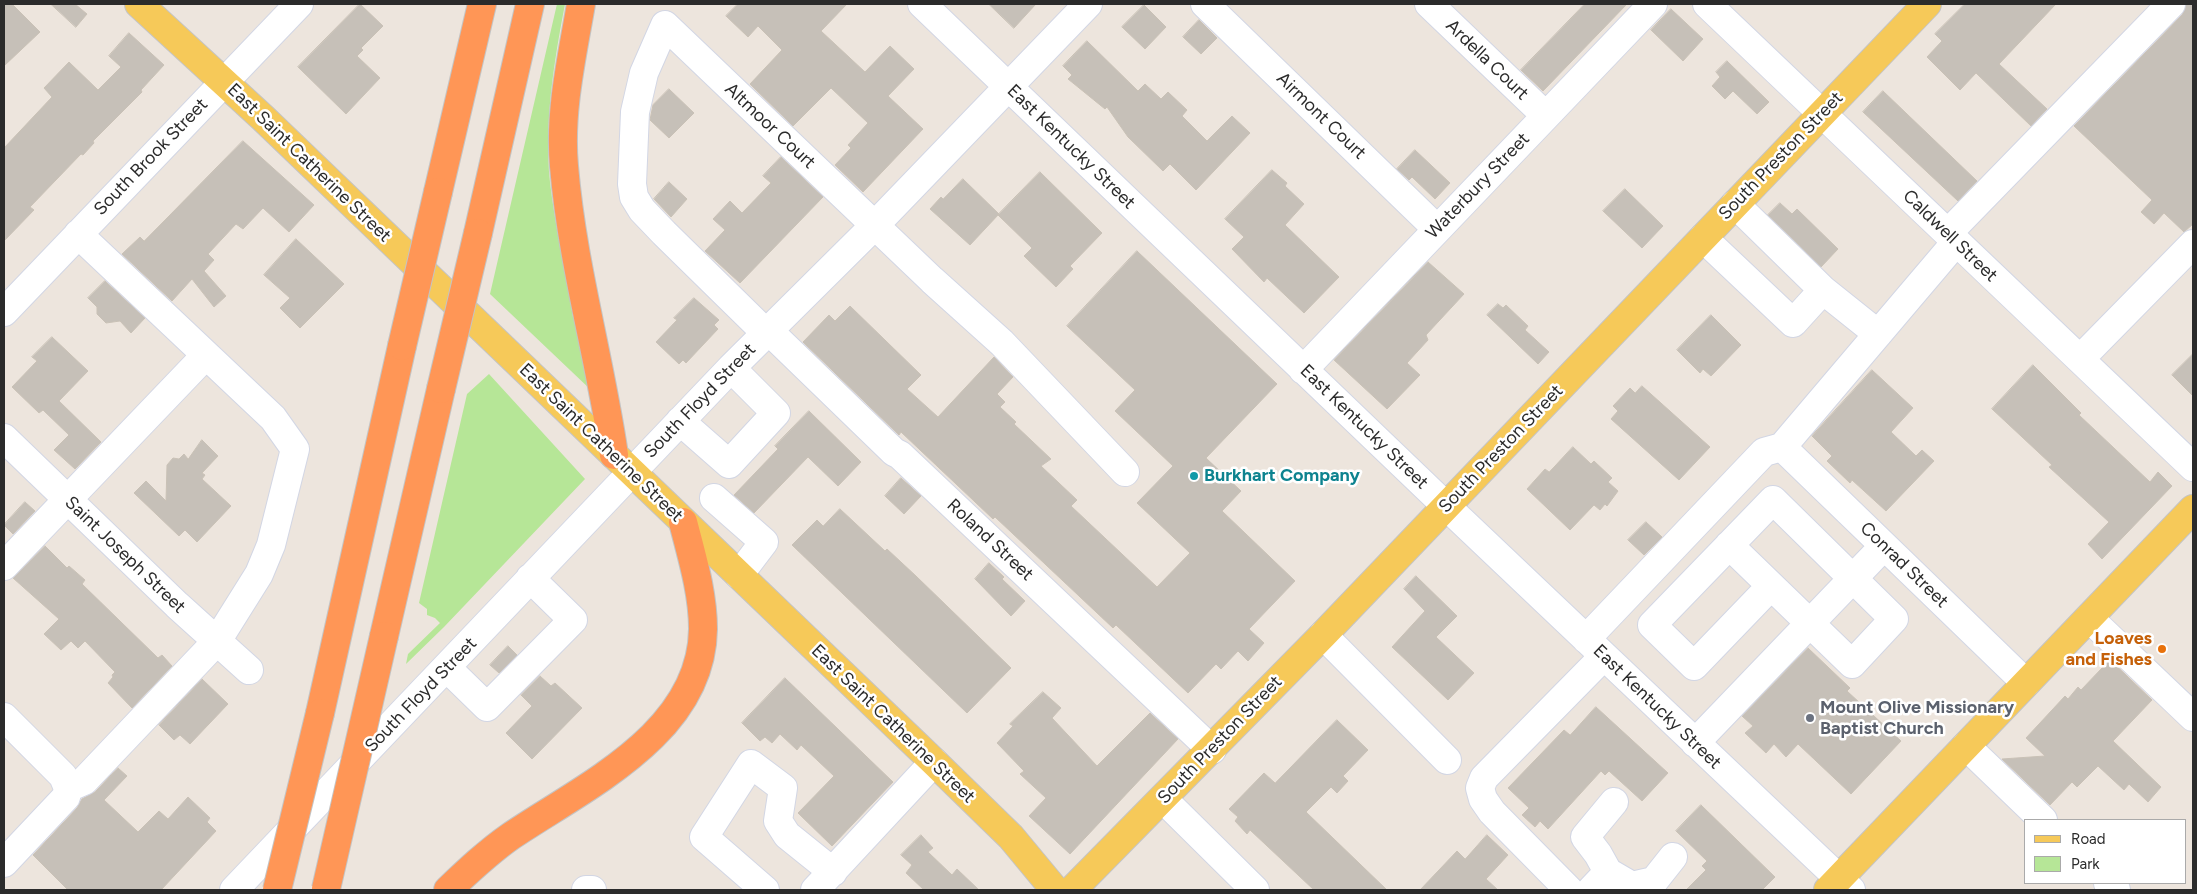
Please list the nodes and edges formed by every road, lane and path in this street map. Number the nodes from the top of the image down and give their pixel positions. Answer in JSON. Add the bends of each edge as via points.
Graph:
{"nodes":[{"id":1,"x":139,"y":4,"type":"edge"},
{"id":2,"x":299,"y":4,"type":"edge"},
{"id":3,"x":482,"y":4,"type":"edge"},
{"id":4,"x":530,"y":4,"type":"edge"},
{"id":5,"x":580,"y":4,"type":"edge"},
{"id":6,"x":922,"y":4,"type":"edge"},
{"id":7,"x":1088,"y":4,"type":"edge"},
{"id":8,"x":1206,"y":4,"type":"edge"},
{"id":9,"x":1428,"y":4,"type":"edge"},
{"id":10,"x":1653,"y":4,"type":"edge"},
{"id":11,"x":1707,"y":4,"type":"edge"},
{"id":12,"x":1927,"y":4,"type":"edge"},
{"id":13,"x":2171,"y":4,"type":"edge"},
{"id":14,"x":665,"y":25,"type":"joint"},
{"id":15,"x":224,"y":81,"type":"junction"},
{"id":16,"x":1008,"y":86,"type":"junction"},
{"id":17,"x":1822,"y":114,"type":"junction"},
{"id":18,"x":1545,"y":115,"type":"junction"},
{"id":19,"x":1735,"y":204,"type":"junction"},
{"id":20,"x":875,"y":226,"type":"junction"},
{"id":21,"x":1437,"y":229,"type":"junction"},
{"id":22,"x":78,"y":234,"type":"junction"},
{"id":23,"x":1703,"y":238,"type":"junction"},
{"id":24,"x":1952,"y":238,"type":"junction"},
{"id":25,"x":2193,"y":244,"type":"edge"},
{"id":26,"x":1822,"y":290,"type":"junction"},
{"id":27,"x":4,"y":312,"type":"edge"},
{"id":28,"x":767,"y":331,"type":"junction"},
{"id":29,"x":1878,"y":334,"type":"junction"},
{"id":30,"x":206,"y":355,"type":"junction"},
{"id":31,"x":2080,"y":360,"type":"junction"},
{"id":32,"x":731,"y":368,"type":"junction"},
{"id":33,"x":1303,"y":370,"type":"junction"},
{"id":34,"x":680,"y":421,"type":"junction"},
{"id":35,"x":4,"y":438,"type":"edge"},
{"id":36,"x":1782,"y":447,"type":"junction"},
{"id":37,"x":623,"y":463,"type":"junction"},
{"id":38,"x":729,"y":464,"type":"junction"},
{"id":39,"x":2193,"y":468,"type":"edge"},
{"id":40,"x":1125,"y":472,"type":"dead end"},
{"id":41,"x":714,"y":498,"type":"junction"},
{"id":42,"x":68,"y":500,"type":"junction"},
{"id":43,"x":1446,"y":506,"type":"junction"},
{"id":44,"x":2193,"y":509,"type":"edge"},
{"id":45,"x":685,"y":524,"type":"junction"},
{"id":46,"x":1729,"y":545,"type":"junction"},
{"id":47,"x":1884,"y":546,"type":"junction"},
{"id":48,"x":4,"y":566,"type":"edge"},
{"id":49,"x":739,"y":575,"type":"junction"},
{"id":50,"x":530,"y":578,"type":"junction"},
{"id":51,"x":1852,"y":579,"type":"junction"},
{"id":52,"x":1771,"y":586,"type":"junction"},
{"id":53,"x":2089,"y":618,"type":"junction"},
{"id":54,"x":1810,"y":624,"type":"junction"},
{"id":55,"x":1323,"y":635,"type":"junction"},
{"id":56,"x":217,"y":640,"type":"junction"},
{"id":57,"x":1595,"y":648,"type":"junction"},
{"id":58,"x":447,"y":668,"type":"junction"},
{"id":59,"x":249,"y":670,"type":"dead end"},
{"id":60,"x":2026,"y":683,"type":"junction"},
{"id":61,"x":4,"y":716,"type":"edge"},
{"id":62,"x":2193,"y":717,"type":"edge"},
{"id":63,"x":1695,"y":743,"type":"junction"},
{"id":64,"x":1966,"y":746,"type":"junction"},
{"id":65,"x":1212,"y":750,"type":"junction"},
{"id":66,"x":1447,"y":760,"type":"dead end"},
{"id":67,"x":934,"y":762,"type":"junction"},
{"id":68,"x":68,"y":788,"type":"junction"},
{"id":69,"x":1163,"y":799,"type":"junction"},
{"id":70,"x":1614,"y":802,"type":"dead end"},
{"id":71,"x":2042,"y":819,"type":"edge"},
{"id":72,"x":1673,"y":857,"type":"dead end"},
{"id":73,"x":4,"y":863,"type":"edge"},
{"id":74,"x":824,"y":881,"type":"edge"},
{"id":75,"x":1599,"y":881,"type":"edge"},
{"id":76,"x":1839,"y":887,"type":"edge"},
{"id":77,"x":234,"y":890,"type":"edge"},
{"id":78,"x":277,"y":890,"type":"edge"},
{"id":79,"x":326,"y":890,"type":"edge"},
{"id":80,"x":448,"y":890,"type":"edge"},
{"id":81,"x":586,"y":890,"type":"edge"},
{"id":82,"x":592,"y":890,"type":"edge"},
{"id":83,"x":765,"y":890,"type":"edge"},
{"id":84,"x":1055,"y":890,"type":"edge"},
{"id":85,"x":1072,"y":890,"type":"edge"},
{"id":86,"x":1256,"y":890,"type":"edge"},
{"id":87,"x":1569,"y":890,"type":"edge"}],
"edges":[{"from":1,"to":15,"type":"main road","name":"East Saint Catherine Street"},
{"from":2,"to":15,"type":"street","name":"South Brook Street"},
{"from":3,"to":78,"type":"highway","bridge":true},
{"from":4,"to":79,"type":"highway","bridge":true},
{"from":5,"to":37,"type":"highway","via":[[567,87],[564,166],[581,284]]},
{"from":6,"to":16,"type":"street","name":"East Kentucky Street"},
{"from":7,"to":16,"type":"street","name":"South Floyd Street"},
{"from":8,"to":21,"type":"street","name":"Airmont Court"},
{"from":9,"to":18,"type":"street","name":"Ardella Court"},
{"from":10,"to":18,"type":"street","name":"Waterbury Street"},
{"from":11,"to":17,"type":"street","name":"Caldwell Street"},
{"from":12,"to":17,"type":"main road","name":"South Preston Street"},
{"from":13,"to":24,"type":"street"},
{"from":14,"to":20,"type":"street","name":"Altmoor Court"},
{"from":14,"to":28,"type":"street","name":"Roland Street","via":[[644,73],[635,112],[634,197],[664,233]]},
{"from":15,"to":22,"type":"street","name":"South Brook Street"},
{"from":15,"to":37,"type":"main road","name":"East Saint Catherine Street"},
{"from":16,"to":20,"type":"street","name":"South Floyd Street"},
{"from":16,"to":33,"type":"street","name":"East Kentucky Street"},
{"from":17,"to":19,"type":"main road","name":"South Preston Street"},
{"from":17,"to":24,"type":"street","name":"Caldwell Street"},
{"from":18,"to":21,"type":"street","name":"Waterbury Street"},
{"from":19,"to":23,"type":"main road","name":"South Preston Street"},
{"from":19,"to":26,"type":"street"},
{"from":20,"to":28,"type":"street","name":"South Floyd Street"},
{"from":20,"to":40,"type":"street","name":"Altmoor Court","via":[[1002,343]]},
{"from":21,"to":33,"type":"street","name":"Waterbury Street"},
{"from":22,"to":27,"type":"street","name":"South Brook Street"},
{"from":22,"to":30,"type":"street"},
{"from":23,"to":26,"type":"street","via":[[1793,323]]},
{"from":23,"to":43,"type":"main road","name":"South Preston Street"},
{"from":24,"to":29,"type":"street"},
{"from":24,"to":31,"type":"street","name":"Caldwell Street"},
{"from":25,"to":31,"type":"street"},
{"from":26,"to":29,"type":"street"},
{"from":28,"to":32,"type":"street","name":"South Floyd Street"},
{"from":28,"to":65,"type":"street","name":"Roland Street"},
{"from":29,"to":36,"type":"street"},
{"from":30,"to":42,"type":"street"},
{"from":30,"to":56,"type":"street","via":[[273,418],[295,448],[271,545],[259,574]]},
{"from":31,"to":39,"type":"street","name":"Caldwell Street"},
{"from":32,"to":34,"type":"street","name":"South Floyd Street"},
{"from":32,"to":38,"type":"street","via":[[776,414]]},
{"from":33,"to":43,"type":"street","name":"East Kentucky Street"},
{"from":34,"to":37,"type":"street","name":"South Floyd Street"},
{"from":34,"to":38,"type":"street"},
{"from":35,"to":42,"type":"street","name":"Saint Joseph Street"},
{"from":36,"to":47,"type":"street","name":"Conrad Street"},
{"from":36,"to":57,"type":"street","via":[[1764,452]]},
{"from":37,"to":45,"type":"main road","name":"East Saint Catherine Street"},
{"from":37,"to":50,"type":"street","name":"South Floyd Street"},
{"from":38,"to":41,"type":"street"},
{"from":41,"to":45,"type":"street"},
{"from":41,"to":49,"type":"street","via":[[764,542]]},
{"from":42,"to":48,"type":"street"},
{"from":42,"to":56,"type":"street","name":"Saint Joseph Street"},
{"from":43,"to":55,"type":"main road","name":"South Preston Street"},
{"from":43,"to":57,"type":"street","name":"East Kentucky Street"},
{"from":44,"to":53,"type":"main road"},
{"from":45,"to":49,"type":"main road","name":"East Saint Catherine Street"},
{"from":45,"to":80,"type":"highway","via":[[697,578],[703,630],[700,653],[686,695],[656,734],[611,771],[509,838]]},
{"from":46,"to":51,"type":"street","via":[[1773,500]]},
{"from":46,"to":52,"type":"street"},
{"from":46,"to":52,"type":"street","via":[[1652,625],[1694,666]]},
{"from":47,"to":51,"type":"street"},
{"from":47,"to":60,"type":"street","name":"Conrad Street"},
{"from":49,"to":67,"type":"main road","name":"East Saint Catherine Street"},
{"from":50,"to":58,"type":"street","name":"South Floyd Street"},
{"from":50,"to":58,"type":"street","via":[[573,620],[487,707]]},
{"from":51,"to":54,"type":"street"},
{"from":51,"to":54,"type":"street","via":[[1894,619],[1852,664]]},
{"from":52,"to":54,"type":"street"},
{"from":53,"to":60,"type":"main road"},
{"from":53,"to":62,"type":"street"},
{"from":54,"to":63,"type":"street"},
{"from":55,"to":65,"type":"main road","name":"South Preston Street"},
{"from":55,"to":66,"type":"street"},
{"from":56,"to":59,"type":"street","name":"Saint Joseph Street"},
{"from":56,"to":68,"type":"street","via":[[84,780]]},
{"from":57,"to":63,"type":"street","name":"East Kentucky Street"},
{"from":57,"to":87,"type":"street","via":[[1484,778],[1480,788],[1492,812]]},
{"from":58,"to":77,"type":"street","name":"South Floyd Street"},
{"from":60,"to":64,"type":"main road"},
{"from":61,"to":68,"type":"street","via":[[63,776]]},
{"from":63,"to":76,"type":"street","name":"East Kentucky Street"},
{"from":64,"to":71,"type":"street"},
{"from":64,"to":76,"type":"main road"},
{"from":65,"to":69,"type":"main road","name":"South Preston Street"},
{"from":67,"to":74,"type":"street"},
{"from":67,"to":84,"type":"main road","name":"East Saint Catherine Street","via":[[1011,837]]},
{"from":68,"to":73,"type":"street","via":[[66,797]]},
{"from":69,"to":85,"type":"main road","name":"South Preston Street"},
{"from":69,"to":86,"type":"street"},
{"from":70,"to":75,"type":"street","via":[[1585,837],[1598,854]]},
{"from":72,"to":75,"type":"street","via":[[1654,881],[1632,886]]},
{"from":74,"to":83,"type":"street","via":[[778,821],[783,788],[751,764],[704,837]]},
{"from":81,"to":82,"type":"street"}]}
